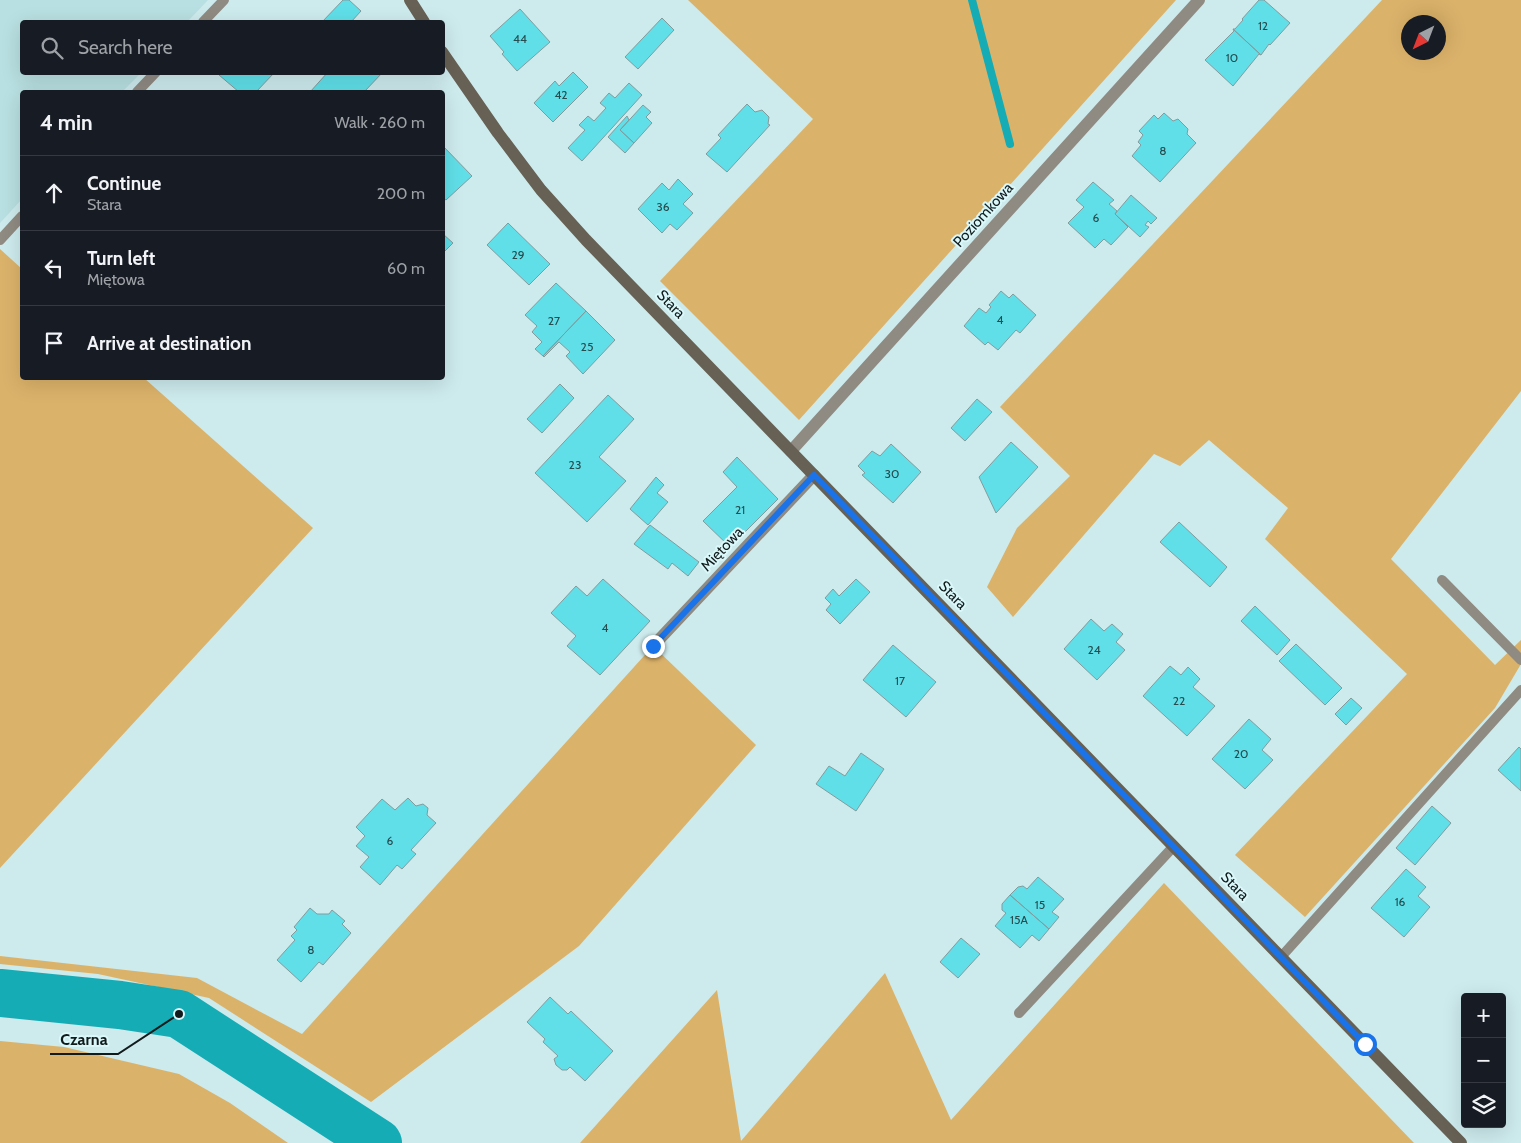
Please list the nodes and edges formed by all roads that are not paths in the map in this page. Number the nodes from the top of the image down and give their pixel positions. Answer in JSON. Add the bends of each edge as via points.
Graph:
{"nodes":[{"id":1,"x":224,"y":0,"type":"edge"},
{"id":2,"x":410,"y":0,"type":"edge"},
{"id":3,"x":1199,"y":0,"type":"edge"},
{"id":4,"x":205,"y":20,"type":"edge"},
{"id":5,"x":423,"y":20,"type":"edge"},
{"id":6,"x":445,"y":56,"type":"edge"},
{"id":7,"x":153,"y":75,"type":"edge"},
{"id":8,"x":140,"y":90,"type":"edge"},
{"id":9,"x":20,"y":218,"type":"edge"},
{"id":10,"x":0,"y":240,"type":"edge"},
{"id":11,"x":791,"y":451,"type":"junction"},
{"id":12,"x":814,"y":475,"type":"junction"},
{"id":13,"x":1442,"y":580,"type":"dead end"},
{"id":14,"x":653,"y":646,"type":"dead end"},
{"id":15,"x":1521,"y":660,"type":"edge"},
{"id":16,"x":1521,"y":690,"type":"edge"},
{"id":17,"x":1174,"y":846,"type":"junction"},
{"id":18,"x":1281,"y":957,"type":"junction"},
{"id":19,"x":1019,"y":1014,"type":"dead end"},
{"id":20,"x":1461,"y":1143,"type":"edge"}],
"edges":[{"from":1,"to":4,"type":"lane"},
{"from":2,"to":5,"type":"street"},
{"from":3,"to":11,"type":"street","name":"Poziomkowa"},
{"from":6,"to":11,"type":"street","name":"Stara","via":[[541,190]]},
{"from":7,"to":8,"type":"lane"},
{"from":9,"to":10,"type":"lane"},
{"from":11,"to":12,"type":"street","name":"Stara"},
{"from":12,"to":14,"type":"street","name":"Miętowa"},
{"from":12,"to":17,"type":"street","name":"Stara"},
{"from":13,"to":15,"type":"lane"},
{"from":16,"to":18,"type":"lane"},
{"from":17,"to":18,"type":"street","name":"Stara"},
{"from":17,"to":19,"type":"lane"},
{"from":18,"to":20,"type":"street","name":"Stara"}]}
